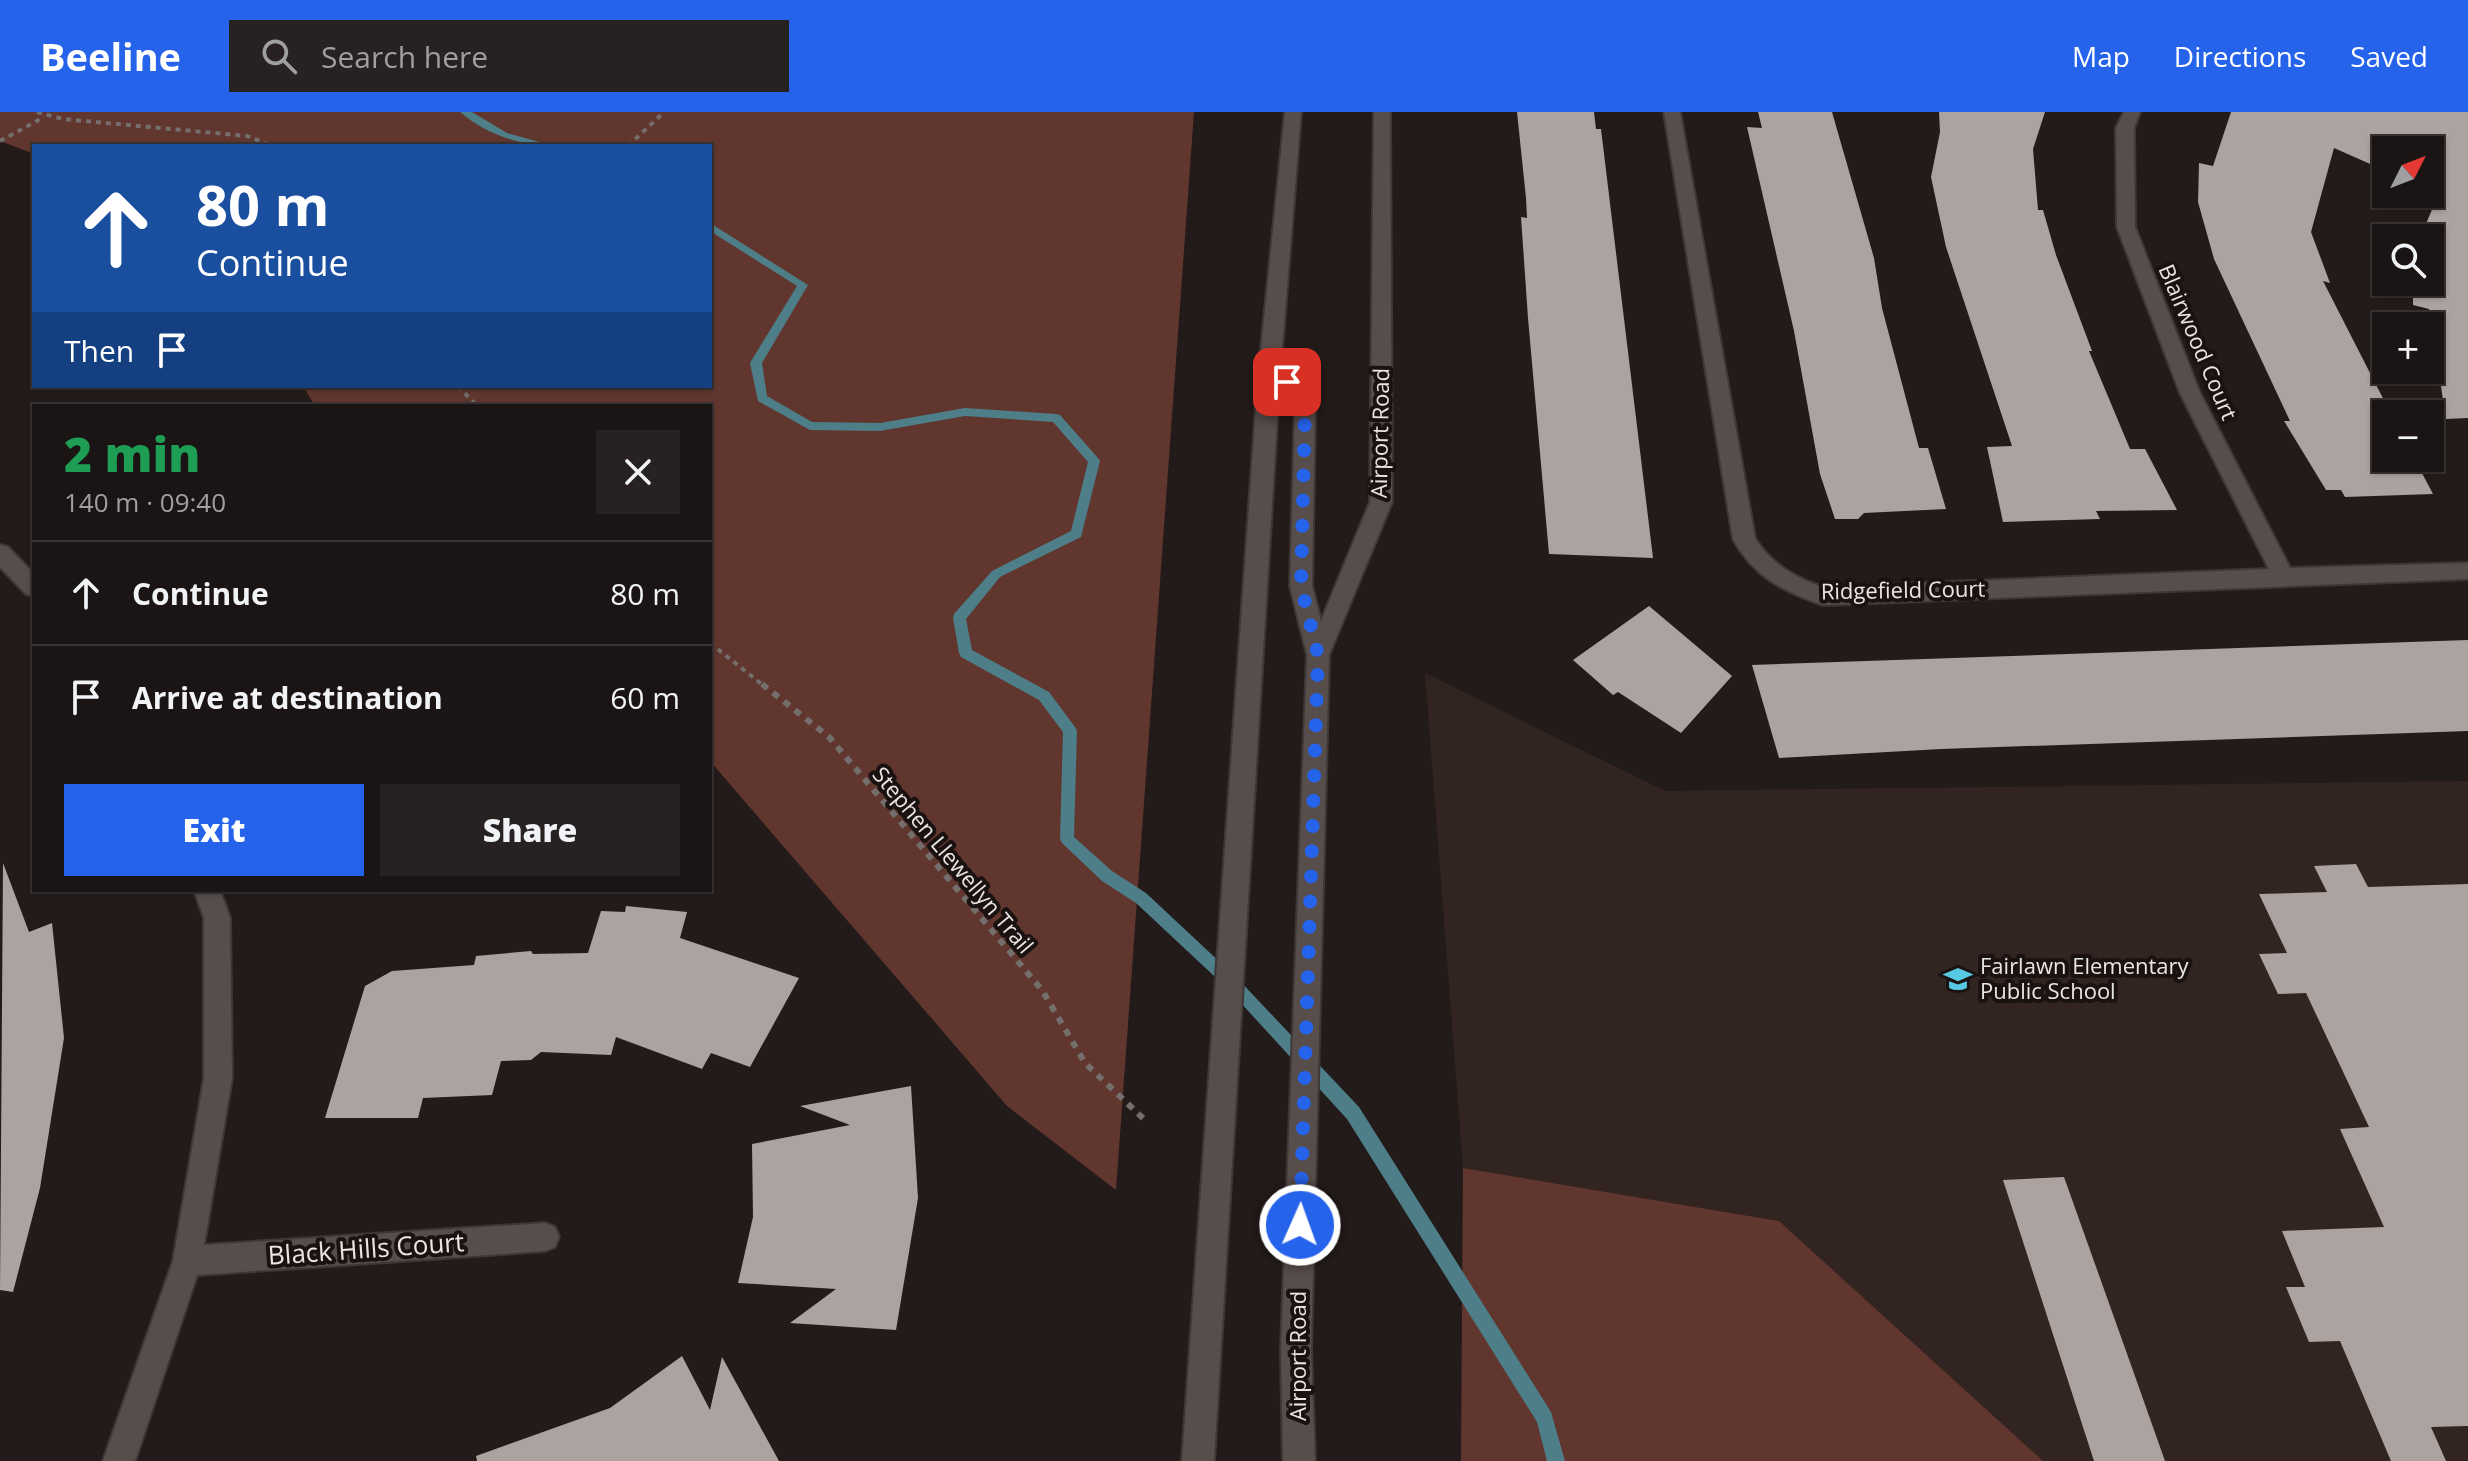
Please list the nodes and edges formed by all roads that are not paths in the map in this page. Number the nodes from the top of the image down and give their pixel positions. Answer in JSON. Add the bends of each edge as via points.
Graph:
{"nodes":[{"id":1,"x":1293,"y":112,"type":"edge"},
{"id":2,"x":1382,"y":112,"type":"edge"},
{"id":3,"x":1672,"y":112,"type":"edge"},
{"id":4,"x":2132,"y":112,"type":"edge"},
{"id":5,"x":1268,"y":379,"type":"junction"},
{"id":6,"x":0,"y":553,"type":"edge"},
{"id":7,"x":2468,"y":571,"type":"edge"},
{"id":8,"x":2284,"y":577,"type":"junction"},
{"id":9,"x":32,"y":586,"type":"edge"},
{"id":10,"x":1318,"y":655,"type":"junction"},
{"id":11,"x":208,"y":892,"type":"edge"},
{"id":12,"x":545,"y":1237,"type":"dead end"},
{"id":13,"x":187,"y":1261,"type":"junction"},
{"id":14,"x":119,"y":1461,"type":"edge"},
{"id":15,"x":1198,"y":1461,"type":"edge"},
{"id":16,"x":1299,"y":1461,"type":"edge"}],
"edges":[{"from":1,"to":5,"type":"main road"},
{"from":2,"to":10,"type":"main road","name":"Airport Road","via":[[1381,502]]},
{"from":3,"to":8,"type":"main road","name":"Ridgefield Court","via":[[1744,539],[1757,561],[1794,587],[1823,596]]},
{"from":4,"to":8,"type":"main road","name":"Blairwood Court","via":[[2125,128],[2126,227],[2190,393]]},
{"from":5,"to":10,"type":"main road","via":[[1299,390],[1305,408],[1301,586]]},
{"from":5,"to":15,"type":"main road"},
{"from":6,"to":9,"type":"main road"},
{"from":7,"to":8,"type":"main road","name":"Ridgefield Court"},
{"from":10,"to":16,"type":"main road","name":"Airport Road","via":[[1296,1349]]},
{"from":11,"to":13,"type":"main road","via":[[217,918],[218,1078]]},
{"from":12,"to":13,"type":"main road","name":"Black Hills Court"},
{"from":13,"to":14,"type":"main road"}]}
